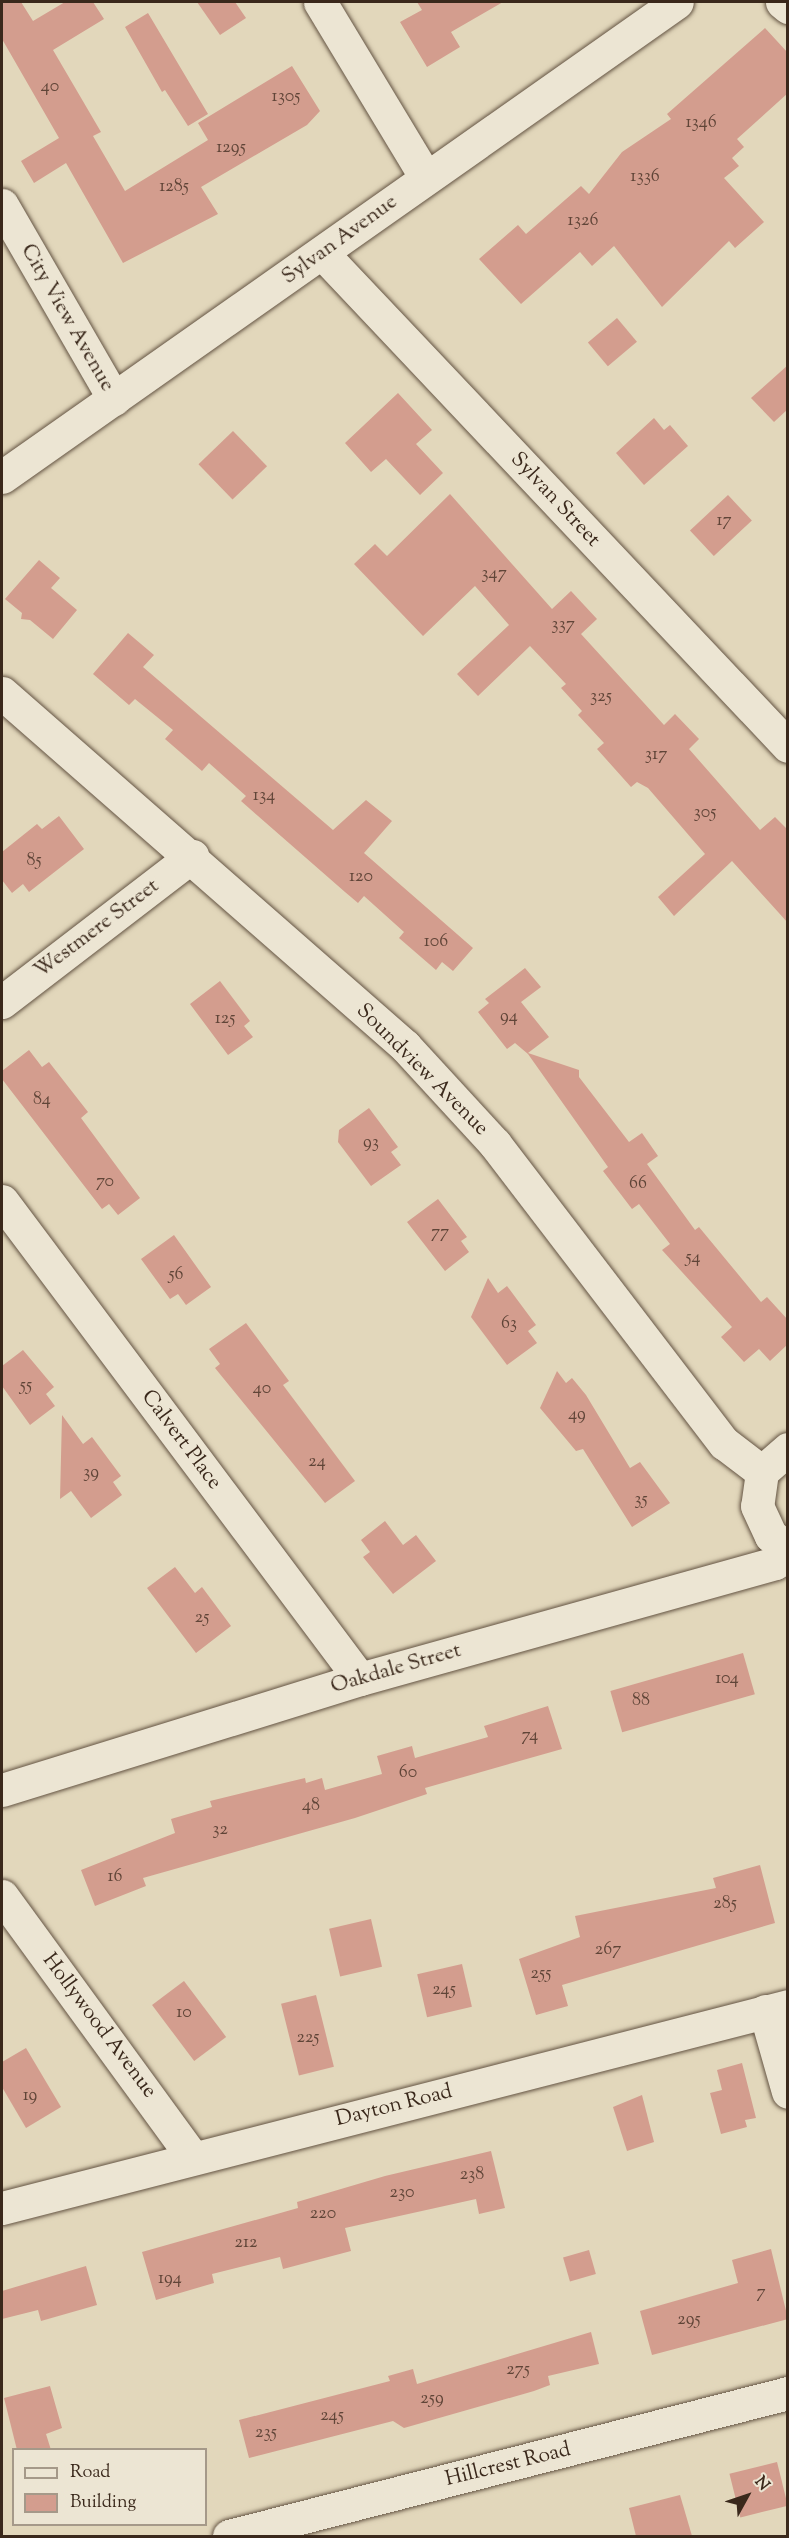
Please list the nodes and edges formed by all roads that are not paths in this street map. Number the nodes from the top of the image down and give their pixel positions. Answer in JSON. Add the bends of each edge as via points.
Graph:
{"nodes":[{"id":1,"x":320,"y":2,"type":"edge"},
{"id":2,"x":677,"y":2,"type":"edge"},
{"id":3,"x":782,"y":2,"type":"edge"},
{"id":4,"x":788,"y":7,"type":"edge"},
{"id":5,"x":426,"y":178,"type":"junction"},
{"id":6,"x":2,"y":206,"type":"edge"},
{"id":7,"x":323,"y":254,"type":"junction"},
{"id":8,"x":114,"y":399,"type":"junction"},
{"id":9,"x":2,"y":477,"type":"edge"},
{"id":10,"x":2,"y":693,"type":"edge"},
{"id":11,"x":788,"y":746,"type":"edge"},
{"id":12,"x":192,"y":856,"type":"junction"},
{"id":13,"x":2,"y":1002,"type":"edge"},
{"id":14,"x":2,"y":1201,"type":"edge"},
{"id":15,"x":788,"y":1449,"type":"edge"},
{"id":16,"x":762,"y":1472,"type":"junction"},
{"id":17,"x":786,"y":1547,"type":"edge"},
{"id":18,"x":360,"y":1679,"type":"junction"},
{"id":19,"x":2,"y":1790,"type":"edge"},
{"id":20,"x":2,"y":1896,"type":"edge"},
{"id":21,"x":776,"y":2008,"type":"edge"},
{"id":22,"x":788,"y":2092,"type":"edge"},
{"id":23,"x":193,"y":2158,"type":"junction"},
{"id":24,"x":2,"y":2208,"type":"edge"},
{"id":25,"x":788,"y":2393,"type":"edge"},
{"id":26,"x":229,"y":2536,"type":"edge"}],
"edges":[{"from":1,"to":5,"type":"street"},
{"from":2,"to":5,"type":"street","name":"Sylvan Avenue"},
{"from":3,"to":4,"type":"street"},
{"from":5,"to":7,"type":"street","name":"Sylvan Avenue"},
{"from":6,"to":8,"type":"street","name":"City View Avenue"},
{"from":7,"to":8,"type":"street","name":"Sylvan Avenue"},
{"from":7,"to":11,"type":"street","name":"Sylvan Street"},
{"from":8,"to":9,"type":"street","name":"Sylvan Avenue"},
{"from":10,"to":12,"type":"street","name":"Soundview Avenue"},
{"from":12,"to":13,"type":"street","name":"Westmere Street"},
{"from":12,"to":16,"type":"street","name":"Soundview Avenue","via":[[405,1046],[495,1144],[724,1443]]},
{"from":14,"to":18,"type":"street","name":"Calvert Place"},
{"from":15,"to":16,"type":"street"},
{"from":16,"to":17,"type":"street","via":[[757,1497],[761,1522]]},
{"from":17,"to":18,"type":"street","name":"Oakdale Street","via":[[775,1563]]},
{"from":18,"to":19,"type":"street","name":"Oakdale Street"},
{"from":20,"to":23,"type":"street","name":"Hollywood Avenue"},
{"from":21,"to":22,"type":"street"},
{"from":21,"to":23,"type":"street","name":"Dayton Road"},
{"from":23,"to":24,"type":"street","name":"Dayton Road"},
{"from":25,"to":26,"type":"street","name":"Hillcrest Road"}]}
